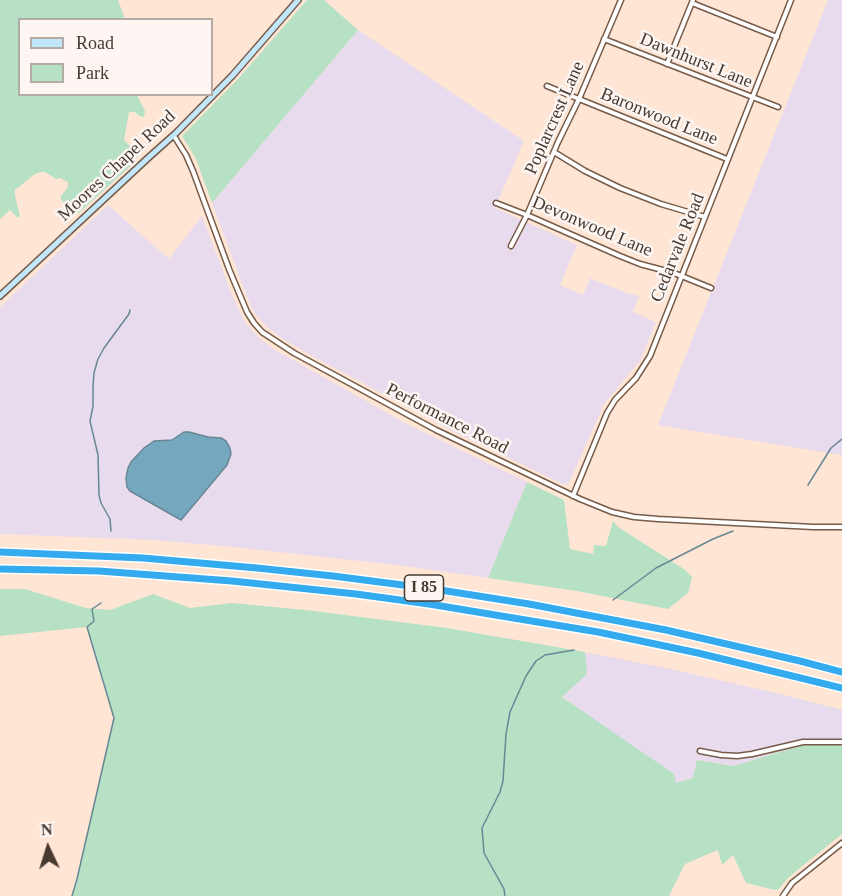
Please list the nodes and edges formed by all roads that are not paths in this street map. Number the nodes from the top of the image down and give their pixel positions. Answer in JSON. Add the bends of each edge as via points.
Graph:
{"nodes":[{"id":1,"x":298,"y":0,"type":"edge"},
{"id":2,"x":621,"y":0,"type":"edge"},
{"id":3,"x":792,"y":0,"type":"edge"},
{"id":4,"x":693,"y":1,"type":"edge"},
{"id":5,"x":777,"y":37,"type":"junction"},
{"id":6,"x":604,"y":39,"type":"junction"},
{"id":7,"x":667,"y":64,"type":"junction"},
{"id":8,"x":547,"y":86,"type":"dead end"},
{"id":9,"x":213,"y":96,"type":"edge"},
{"id":10,"x":213,"y":96,"type":"edge"},
{"id":11,"x":753,"y":98,"type":"junction"},
{"id":12,"x":579,"y":99,"type":"junction"},
{"id":13,"x":778,"y":107,"type":"dead end"},
{"id":14,"x":174,"y":136,"type":"junction"},
{"id":15,"x":554,"y":152,"type":"junction"},
{"id":16,"x":728,"y":159,"type":"junction"},
{"id":17,"x":496,"y":203,"type":"dead end"},
{"id":18,"x":527,"y":215,"type":"junction"},
{"id":19,"x":705,"y":217,"type":"junction"},
{"id":20,"x":511,"y":246,"type":"dead end"},
{"id":21,"x":681,"y":276,"type":"junction"},
{"id":22,"x":711,"y":288,"type":"dead end"},
{"id":23,"x":0,"y":296,"type":"edge"},
{"id":24,"x":573,"y":496,"type":"junction"},
{"id":25,"x":842,"y":527,"type":"edge"},
{"id":26,"x":0,"y":552,"type":"edge"},
{"id":27,"x":0,"y":569,"type":"edge"},
{"id":28,"x":842,"y":670,"type":"edge"},
{"id":29,"x":842,"y":688,"type":"edge"},
{"id":30,"x":842,"y":742,"type":"edge"},
{"id":31,"x":700,"y":751,"type":"dead end"},
{"id":32,"x":842,"y":843,"type":"edge"},
{"id":33,"x":783,"y":896,"type":"edge"}],
"edges":[{"from":1,"to":10,"type":"main road","name":"Moores Chapel Road"},
{"from":2,"to":6,"type":"street","name":"Poplarcrest Lane"},
{"from":3,"to":5,"type":"street","name":"Cedarvale Road"},
{"from":4,"to":5,"type":"street"},
{"from":4,"to":7,"type":"street"},
{"from":5,"to":11,"type":"street","name":"Cedarvale Road"},
{"from":6,"to":7,"type":"street","name":"Dawnhurst Lane"},
{"from":6,"to":12,"type":"street","name":"Poplarcrest Lane"},
{"from":7,"to":11,"type":"street","name":"Dawnhurst Lane"},
{"from":8,"to":12,"type":"street","name":"Baronwood Lane"},
{"from":9,"to":14,"type":"main road","name":"Moores Chapel Road"},
{"from":11,"to":13,"type":"street","name":"Dawnhurst Lane"},
{"from":11,"to":16,"type":"street","name":"Cedarvale Road"},
{"from":12,"to":15,"type":"street","name":"Poplarcrest Lane"},
{"from":12,"to":16,"type":"street","name":"Baronwood Lane"},
{"from":14,"to":23,"type":"main road","name":"Moores Chapel Road"},
{"from":14,"to":24,"type":"street","name":"Performance Road","via":[[193,171],[243,304],[262,332],[405,414]]},
{"from":15,"to":18,"type":"street","name":"Poplarcrest Lane"},
{"from":15,"to":19,"type":"street","via":[[620,188]]},
{"from":16,"to":19,"type":"street","name":"Cedarvale Road"},
{"from":17,"to":18,"type":"street","name":"Devonwood Lane"},
{"from":18,"to":20,"type":"street","name":"Poplarcrest Lane"},
{"from":18,"to":21,"type":"street","name":"Devonwood Lane","via":[[620,256]]},
{"from":19,"to":21,"type":"street","name":"Cedarvale Road"},
{"from":21,"to":22,"type":"street","name":"Devonwood Lane"},
{"from":21,"to":24,"type":"street","name":"Cedarvale Road","via":[[650,356],[607,413]]},
{"from":24,"to":25,"type":"street","name":"Performance Road","via":[[633,517]]},
{"from":26,"to":28,"type":"highway","number":"I 85","via":[[143,558],[434,589],[666,630]]},
{"from":27,"to":29,"type":"highway","number":"I 85","via":[[99,571],[356,594],[609,634]]},
{"from":30,"to":31,"type":"street","via":[[803,742],[737,756]]},
{"from":32,"to":33,"type":"street","via":[[792,883]]}]}
